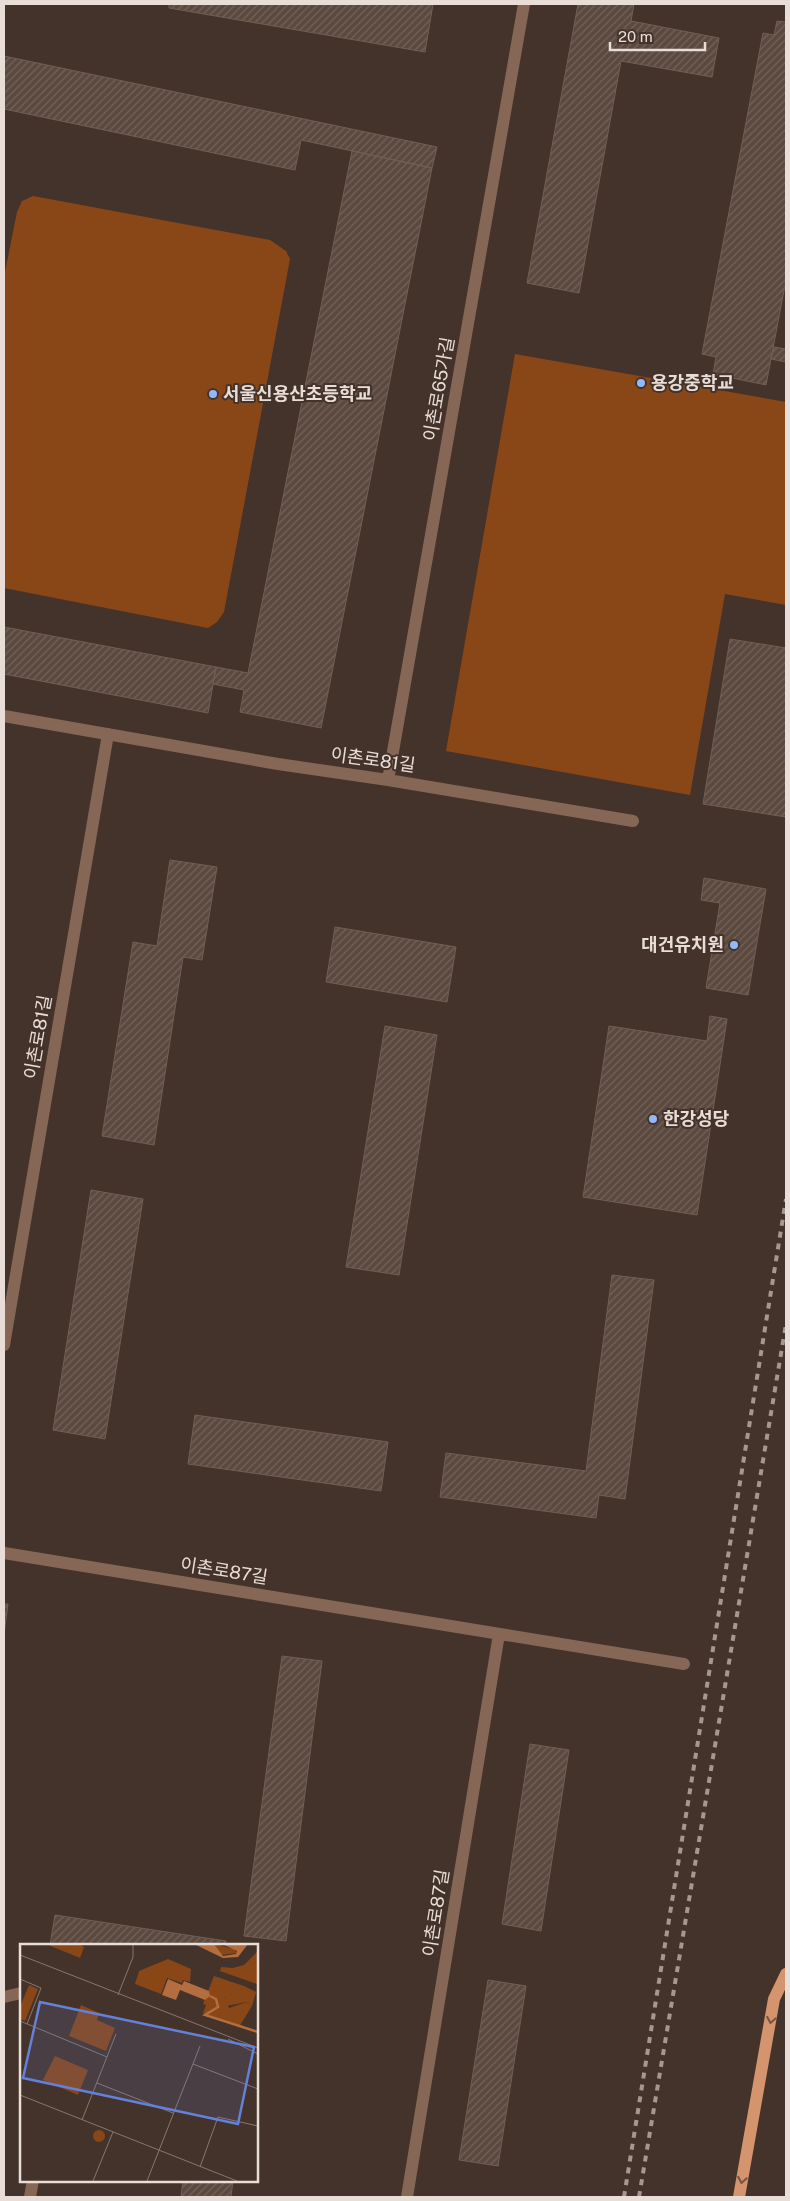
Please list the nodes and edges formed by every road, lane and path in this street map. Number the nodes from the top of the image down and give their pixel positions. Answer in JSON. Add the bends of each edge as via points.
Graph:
{"nodes":[{"id":1,"x":524,"y":4,"type":"edge"},
{"id":2,"x":4,"y":716,"type":"edge"},
{"id":3,"x":108,"y":734,"type":"junction"},
{"id":4,"x":388,"y":780,"type":"junction"},
{"id":5,"x":633,"y":821,"type":"dead end"},
{"id":6,"x":4,"y":1345,"type":"edge"},
{"id":7,"x":4,"y":1552,"type":"edge"},
{"id":8,"x":499,"y":1634,"type":"junction"},
{"id":9,"x":684,"y":1664,"type":"dead end"},
{"id":10,"x":786,"y":1974,"type":"edge"},
{"id":11,"x":20,"y":1993,"type":"edge"},
{"id":12,"x":4,"y":1998,"type":"edge"},
{"id":13,"x":32,"y":2181,"type":"edge"},
{"id":14,"x":30,"y":2197,"type":"edge"},
{"id":15,"x":407,"y":2197,"type":"edge"},
{"id":16,"x":739,"y":2197,"type":"edge"}],
"edges":[{"from":1,"to":4,"type":"street","name":"이촌로65가길"},
{"from":2,"to":3,"type":"street","name":"이촌로81길"},
{"from":3,"to":4,"type":"street","name":"이촌로81길"},
{"from":3,"to":6,"type":"street","name":"이촌로81길"},
{"from":4,"to":5,"type":"street","name":"이촌로81길"},
{"from":7,"to":8,"type":"street","name":"이촌로87길"},
{"from":8,"to":9,"type":"street","name":"이촌로87길"},
{"from":8,"to":15,"type":"street","name":"이촌로87길"},
{"from":10,"to":16,"type":"main road","one_way":true,"via":[[774,1999]]},
{"from":11,"to":12,"type":"street"},
{"from":13,"to":14,"type":"street"}]}
